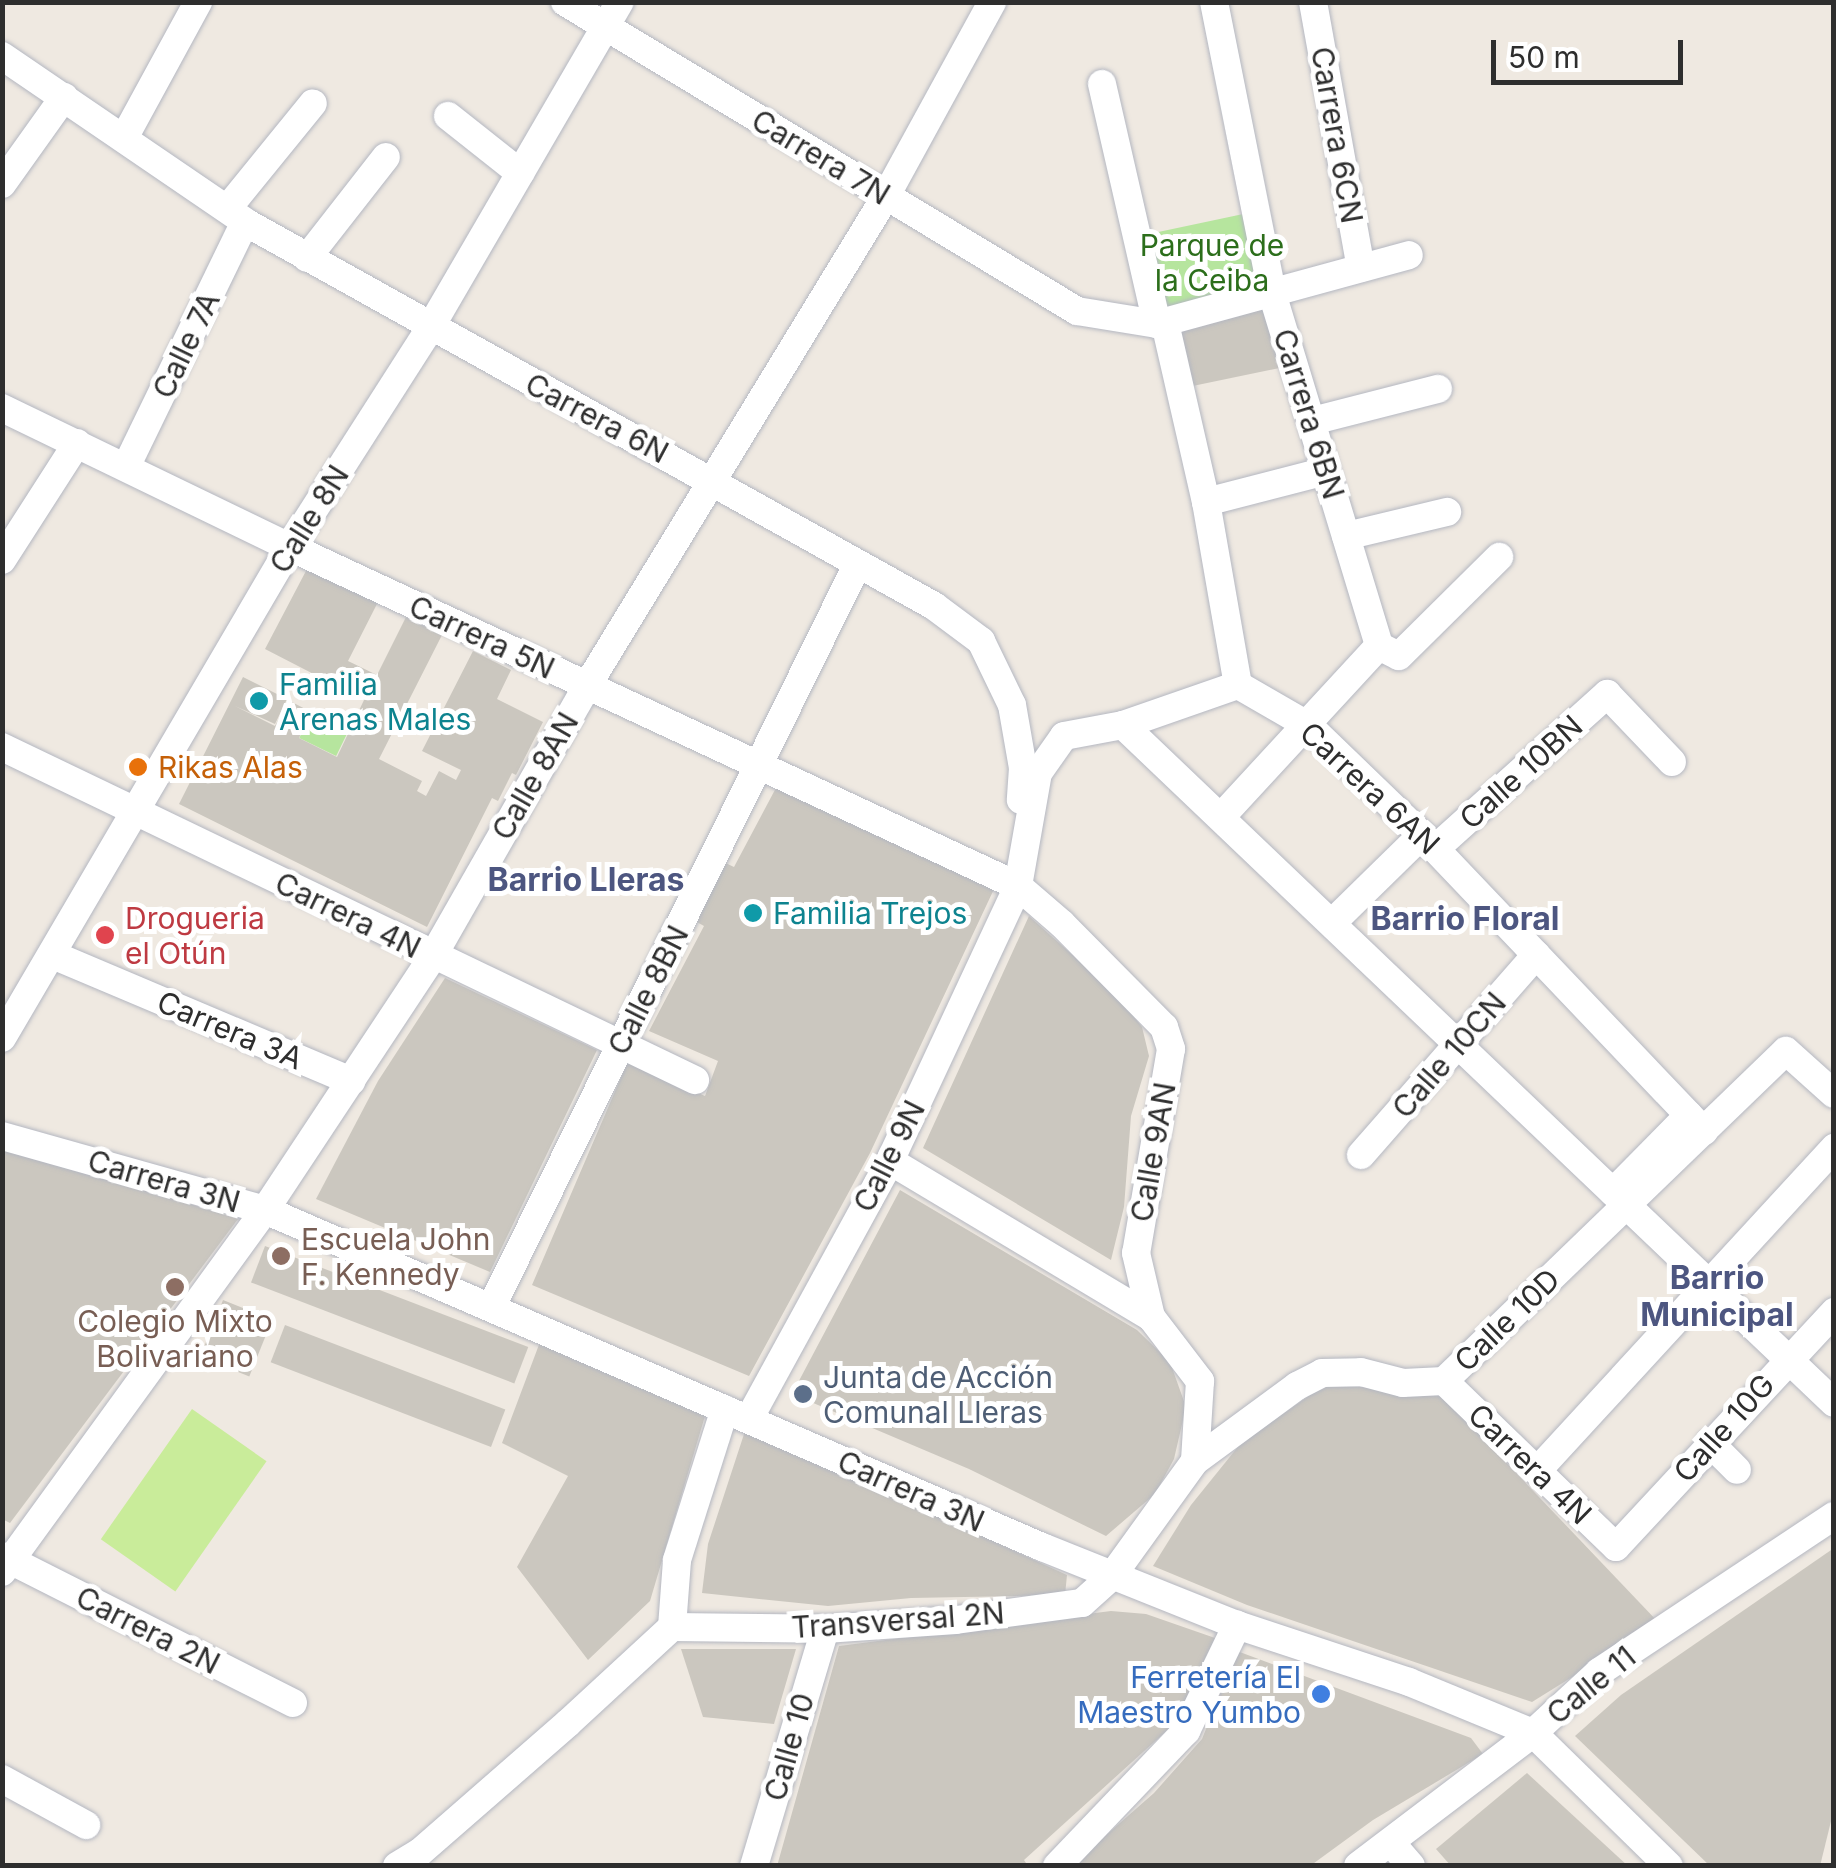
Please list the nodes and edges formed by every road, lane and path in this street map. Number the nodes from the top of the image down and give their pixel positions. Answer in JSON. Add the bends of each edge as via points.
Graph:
{"nodes":[{"id":1,"x":198,"y":2,"type":"edge"},
{"id":2,"x":565,"y":2,"type":"edge"},
{"id":3,"x":620,"y":2,"type":"edge"},
{"id":4,"x":992,"y":2,"type":"edge"},
{"id":5,"x":1214,"y":2,"type":"edge"},
{"id":6,"x":1313,"y":2,"type":"edge"},
{"id":7,"x":606,"y":28,"type":"junction"},
{"id":8,"x":2,"y":56,"type":"edge"},
{"id":9,"x":1102,"y":84,"type":"dead end"},
{"id":10,"x":64,"y":97,"type":"junction"},
{"id":11,"x":313,"y":103,"type":"dead end"},
{"id":12,"x":448,"y":116,"type":"dead end"},
{"id":13,"x":124,"y":138,"type":"junction"},
{"id":14,"x":386,"y":157,"type":"dead end"},
{"id":15,"x":520,"y":173,"type":"junction"},
{"id":16,"x":2,"y":184,"type":"edge"},
{"id":17,"x":886,"y":196,"type":"junction"},
{"id":18,"x":236,"y":216,"type":"junction"},
{"id":19,"x":1409,"y":255,"type":"dead end"},
{"id":20,"x":308,"y":258,"type":"junction"},
{"id":21,"x":1360,"y":268,"type":"junction"},
{"id":22,"x":1272,"y":293,"type":"junction"},
{"id":23,"x":1160,"y":324,"type":"junction"},
{"id":24,"x":430,"y":328,"type":"junction"},
{"id":25,"x":1438,"y":390,"type":"dead end"},
{"id":26,"x":2,"y":408,"type":"edge"},
{"id":27,"x":1312,"y":420,"type":"junction"},
{"id":28,"x":77,"y":444,"type":"junction"},
{"id":29,"x":126,"y":467,"type":"junction"},
{"id":30,"x":1326,"y":471,"type":"junction"},
{"id":31,"x":711,"y":480,"type":"junction"},
{"id":32,"x":1206,"y":502,"type":"junction"},
{"id":33,"x":1447,"y":512,"type":"dead end"},
{"id":34,"x":1346,"y":536,"type":"junction"},
{"id":35,"x":290,"y":548,"type":"junction"},
{"id":36,"x":1498,"y":558,"type":"dead end"},
{"id":37,"x":2,"y":560,"type":"edge"},
{"id":38,"x":858,"y":563,"type":"junction"},
{"id":39,"x":1379,"y":646,"type":"junction"},
{"id":40,"x":1238,"y":685,"type":"junction"},
{"id":41,"x":587,"y":686,"type":"junction"},
{"id":42,"x":1309,"y":726,"type":"junction"},
{"id":43,"x":1109,"y":727,"type":"junction"},
{"id":44,"x":2,"y":747,"type":"edge"},
{"id":45,"x":1672,"y":762,"type":"dead end"},
{"id":46,"x":761,"y":767,"type":"junction"},
{"id":47,"x":135,"y":813,"type":"junction"},
{"id":48,"x":1221,"y":817,"type":"junction"},
{"id":49,"x":1429,"y":842,"type":"junction"},
{"id":50,"x":1018,"y":886,"type":"junction"},
{"id":51,"x":1332,"y":923,"type":"junction"},
{"id":52,"x":53,"y":955,"type":"junction"},
{"id":53,"x":1536,"y":955,"type":"junction"},
{"id":54,"x":433,"y":956,"type":"junction"},
{"id":55,"x":2,"y":1038,"type":"edge"},
{"id":56,"x":1459,"y":1044,"type":"junction"},
{"id":57,"x":619,"y":1046,"type":"junction"},
{"id":58,"x":695,"y":1080,"type":"dead end"},
{"id":59,"x":352,"y":1082,"type":"junction"},
{"id":60,"x":1834,"y":1094,"type":"edge"},
{"id":61,"x":1696,"y":1123,"type":"junction"},
{"id":62,"x":2,"y":1136,"type":"edge"},
{"id":63,"x":1834,"y":1148,"type":"edge"},
{"id":64,"x":1361,"y":1155,"type":"dead end"},
{"id":65,"x":890,"y":1161,"type":"junction"},
{"id":66,"x":1620,"y":1199,"type":"junction"},
{"id":67,"x":265,"y":1210,"type":"junction"},
{"id":68,"x":1709,"y":1284,"type":"junction"},
{"id":69,"x":491,"y":1308,"type":"junction"},
{"id":70,"x":1834,"y":1312,"type":"edge"},
{"id":71,"x":1152,"y":1317,"type":"junction"},
{"id":72,"x":1787,"y":1358,"type":"junction"},
{"id":73,"x":1444,"y":1381,"type":"junction"},
{"id":74,"x":1834,"y":1403,"type":"edge"},
{"id":75,"x":737,"y":1414,"type":"junction"},
{"id":76,"x":1710,"y":1443,"type":"junction"},
{"id":77,"x":1195,"y":1462,"type":"junction"},
{"id":78,"x":1737,"y":1470,"type":"dead end"},
{"id":79,"x":1537,"y":1471,"type":"junction"},
{"id":80,"x":1834,"y":1516,"type":"edge"},
{"id":81,"x":1616,"y":1546,"type":"joint"},
{"id":82,"x":5,"y":1563,"type":"edge"},
{"id":83,"x":1112,"y":1576,"type":"junction"},
{"id":84,"x":1237,"y":1625,"type":"junction"},
{"id":85,"x":672,"y":1627,"type":"junction"},
{"id":86,"x":824,"y":1628,"type":"junction"},
{"id":87,"x":293,"y":1703,"type":"dead end"},
{"id":88,"x":1533,"y":1733,"type":"junction"},
{"id":89,"x":2,"y":1779,"type":"edge"},
{"id":90,"x":86,"y":1824,"type":"dead end"},
{"id":91,"x":1392,"y":1844,"type":"junction"},
{"id":92,"x":414,"y":1861,"type":"edge"},
{"id":93,"x":754,"y":1866,"type":"edge"},
{"id":94,"x":1057,"y":1866,"type":"edge"},
{"id":95,"x":1358,"y":1866,"type":"edge"},
{"id":96,"x":1411,"y":1866,"type":"edge"},
{"id":97,"x":1669,"y":1866,"type":"edge"}],
"edges":[{"from":1,"to":13,"type":"street"},
{"from":2,"to":7,"type":"street","name":"Carrera 7N"},
{"from":3,"to":7,"type":"street","name":"Calle 8N"},
{"from":4,"to":17,"type":"street","name":"Calle 8AN"},
{"from":5,"to":22,"type":"street","name":"Carrera 6BN"},
{"from":6,"to":21,"type":"street","name":"Carrera 6CN"},
{"from":7,"to":15,"type":"street","name":"Calle 8N"},
{"from":7,"to":17,"type":"street","name":"Carrera 7N"},
{"from":8,"to":10,"type":"street","name":"Carrera 6N"},
{"from":9,"to":23,"type":"street"},
{"from":10,"to":13,"type":"street","name":"Carrera 6N"},
{"from":10,"to":16,"type":"street"},
{"from":11,"to":18,"type":"street","name":"Calle 7A"},
{"from":12,"to":15,"type":"street"},
{"from":13,"to":18,"type":"street","name":"Carrera 6N"},
{"from":14,"to":20,"type":"street"},
{"from":15,"to":24,"type":"street","name":"Calle 8N"},
{"from":17,"to":23,"type":"street","name":"Carrera 7N","via":[[1077,311]]},
{"from":17,"to":31,"type":"street","name":"Calle 8AN"},
{"from":18,"to":20,"type":"street","name":"Carrera 6N"},
{"from":18,"to":29,"type":"street","name":"Calle 7A"},
{"from":19,"to":21,"type":"street"},
{"from":20,"to":24,"type":"street","name":"Carrera 6N"},
{"from":21,"to":22,"type":"street"},
{"from":22,"to":23,"type":"street"},
{"from":22,"to":27,"type":"street","name":"Carrera 6BN"},
{"from":23,"to":32,"type":"street"},
{"from":24,"to":31,"type":"street","name":"Carrera 6N"},
{"from":24,"to":35,"type":"street","name":"Calle 8N"},
{"from":25,"to":27,"type":"street"},
{"from":26,"to":28,"type":"street","name":"Carrera 5N"},
{"from":27,"to":30,"type":"street","name":"Carrera 6BN"},
{"from":28,"to":29,"type":"street","name":"Carrera 5N"},
{"from":28,"to":37,"type":"street"},
{"from":29,"to":35,"type":"street","name":"Carrera 5N"},
{"from":30,"to":32,"type":"street"},
{"from":30,"to":34,"type":"street","name":"Carrera 6BN"},
{"from":31,"to":38,"type":"street","name":"Carrera 6N"},
{"from":31,"to":41,"type":"street","name":"Calle 8AN"},
{"from":32,"to":40,"type":"street"},
{"from":33,"to":34,"type":"street"},
{"from":34,"to":39,"type":"street","name":"Carrera 6BN"},
{"from":35,"to":41,"type":"street","name":"Carrera 5N"},
{"from":35,"to":47,"type":"street","name":"Calle 8N"},
{"from":36,"to":39,"type":"street","via":[[1400,656]]},
{"from":38,"to":46,"type":"street","name":"Calle 8BN"},
{"from":38,"to":50,"type":"street","name":"Carrera 6N","via":[[981,641],[1012,705],[1023,768]]},
{"from":39,"to":42,"type":"street"},
{"from":40,"to":42,"type":"street","name":"Carrera 6AN"},
{"from":40,"to":43,"type":"street"},
{"from":41,"to":46,"type":"street","name":"Carrera 5N"},
{"from":41,"to":54,"type":"street","name":"Calle 8AN"},
{"from":42,"to":48,"type":"street"},
{"from":42,"to":49,"type":"street","name":"Carrera 6AN"},
{"from":43,"to":48,"type":"street"},
{"from":43,"to":50,"type":"street","via":[[1064,736],[1038,772]]},
{"from":44,"to":47,"type":"street","name":"Carrera 4N"},
{"from":45,"to":49,"type":"street","name":"Calle 10BN","via":[[1607,694]]},
{"from":46,"to":50,"type":"street","name":"Carrera 5N"},
{"from":46,"to":57,"type":"street","name":"Calle 8BN"},
{"from":47,"to":52,"type":"street","name":"Calle 8N"},
{"from":47,"to":54,"type":"street","name":"Carrera 4N"},
{"from":48,"to":51,"type":"street"},
{"from":49,"to":51,"type":"street","name":"Calle 10BN"},
{"from":49,"to":53,"type":"street","name":"Carrera 6AN"},
{"from":50,"to":65,"type":"street","name":"Calle 9N"},
{"from":50,"to":71,"type":"street","name":"Calle 9AN","via":[[1164,1028],[1170,1049],[1136,1253]]},
{"from":51,"to":56,"type":"street"},
{"from":52,"to":55,"type":"street","name":"Calle 8N"},
{"from":52,"to":59,"type":"street","name":"Carrera 3A"},
{"from":53,"to":56,"type":"street","name":"Calle 10CN"},
{"from":53,"to":61,"type":"street","name":"Carrera 6AN"},
{"from":54,"to":57,"type":"street","name":"Carrera 4N"},
{"from":54,"to":59,"type":"street","name":"Calle 8AN"},
{"from":56,"to":64,"type":"street","name":"Calle 10CN"},
{"from":56,"to":66,"type":"street"},
{"from":57,"to":58,"type":"street","name":"Carrera 4N"},
{"from":57,"to":69,"type":"street","name":"Calle 8BN"},
{"from":59,"to":67,"type":"street","name":"Calle 8AN"},
{"from":60,"to":61,"type":"street","name":"Calle 10D","via":[[1786,1051]]},
{"from":61,"to":66,"type":"street","name":"Calle 10D"},
{"from":62,"to":67,"type":"street","name":"Carrera 3N"},
{"from":63,"to":68,"type":"street"},
{"from":65,"to":71,"type":"street"},
{"from":65,"to":75,"type":"street","name":"Calle 9N"},
{"from":66,"to":68,"type":"street"},
{"from":66,"to":73,"type":"street","name":"Calle 10D"},
{"from":67,"to":69,"type":"street","name":"Carrera 3N"},
{"from":67,"to":82,"type":"street","name":"Calle 8AN"},
{"from":68,"to":72,"type":"street"},
{"from":68,"to":79,"type":"street"},
{"from":69,"to":75,"type":"street","name":"Carrera 3N"},
{"from":70,"to":72,"type":"street","name":"Calle 10G"},
{"from":71,"to":77,"type":"street","name":"Calle 9AN","via":[[1200,1381]]},
{"from":72,"to":74,"type":"street"},
{"from":72,"to":76,"type":"street","name":"Calle 10G"},
{"from":73,"to":77,"type":"street","name":"Calle 10D","via":[[1322,1373]]},
{"from":73,"to":79,"type":"street","name":"Carrera 4N"},
{"from":75,"to":83,"type":"street","name":"Carrera 3N"},
{"from":75,"to":85,"type":"street","name":"Calle 9N","via":[[677,1560]]},
{"from":76,"to":78,"type":"street"},
{"from":76,"to":81,"type":"street","name":"Calle 10G"},
{"from":77,"to":83,"type":"street","name":"Calle 10D"},
{"from":79,"to":81,"type":"street","name":"Carrera 4N"},
{"from":80,"to":88,"type":"street","name":"Calle 11","via":[[1599,1672]]},
{"from":82,"to":87,"type":"street","name":"Carrera 2N"},
{"from":83,"to":84,"type":"street","name":"Carrera 3N"},
{"from":83,"to":86,"type":"street","name":"Transversal 2N","via":[[1082,1603]]},
{"from":84,"to":88,"type":"street","name":"Carrera 3N","via":[[1410,1682]]},
{"from":84,"to":94,"type":"street","via":[[1186,1731]]},
{"from":85,"to":86,"type":"street","name":"Transversal 2N"},
{"from":85,"to":92,"type":"street"},
{"from":86,"to":93,"type":"street","name":"Calle 10"},
{"from":88,"to":91,"type":"street","name":"Calle 11"},
{"from":88,"to":97,"type":"street","name":"Carrera 3N"},
{"from":89,"to":90,"type":"street"},
{"from":91,"to":95,"type":"street","name":"Calle 11"},
{"from":91,"to":96,"type":"street"}]}
